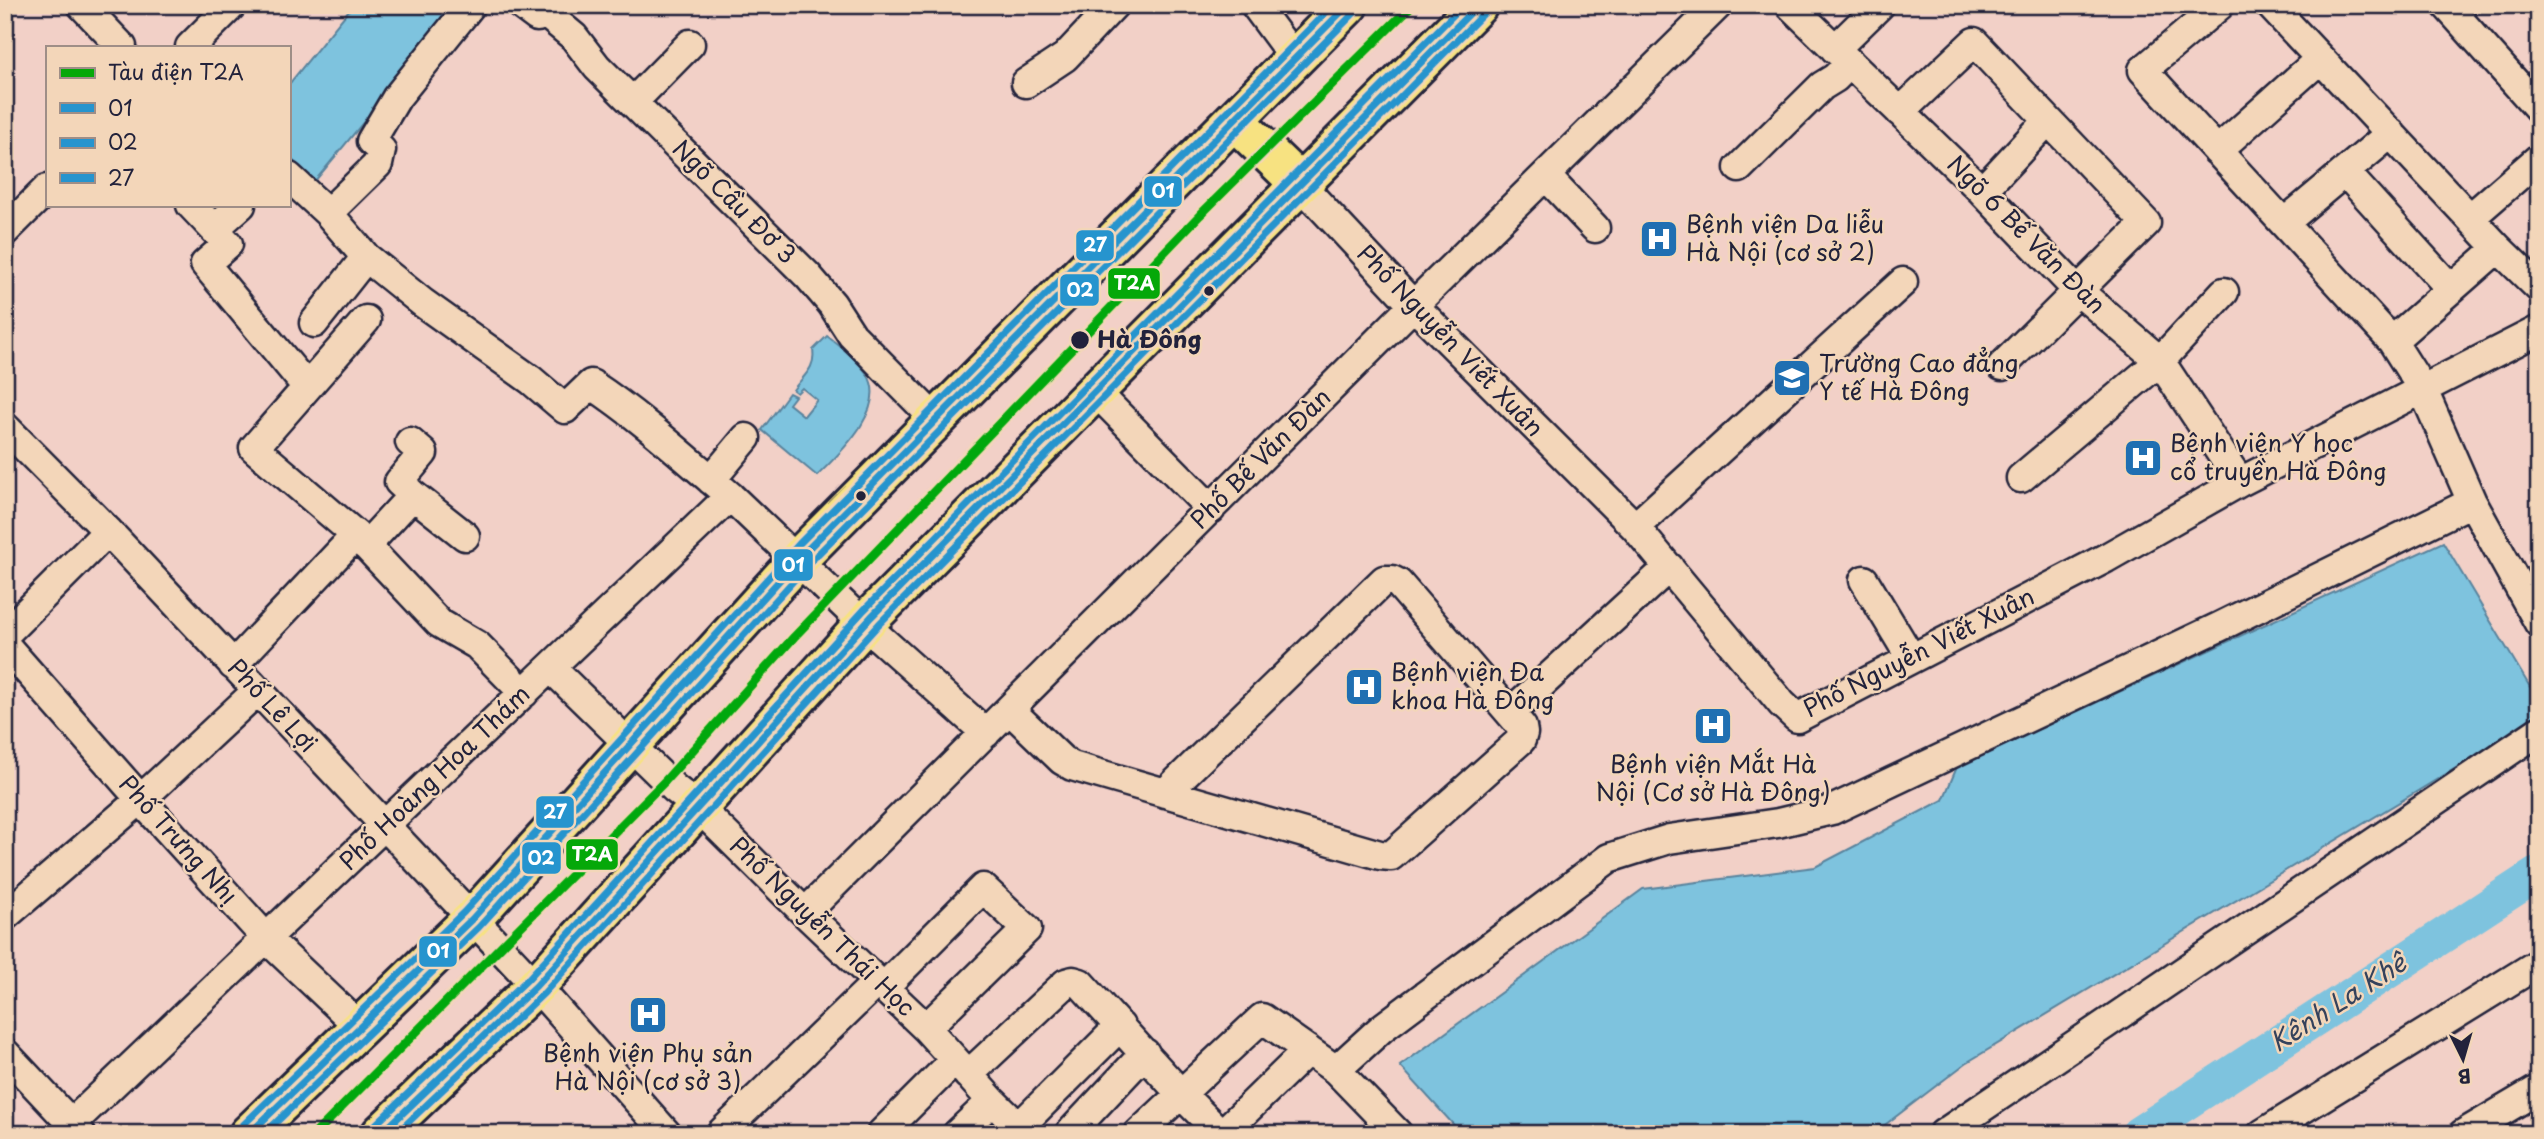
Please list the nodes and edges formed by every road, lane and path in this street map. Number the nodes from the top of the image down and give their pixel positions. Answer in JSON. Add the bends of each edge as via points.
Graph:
{"nodes":[{"id":1,"x":82,"y":5,"type":"edge"},
{"id":2,"x":232,"y":5,"type":"edge"},
{"id":3,"x":471,"y":5,"type":"edge"},
{"id":4,"x":521,"y":5,"type":"edge"},
{"id":5,"x":1114,"y":5,"type":"edge"},
{"id":6,"x":1255,"y":5,"type":"edge"},
{"id":7,"x":1348,"y":5,"type":"edge"},
{"id":8,"x":1478,"y":5,"type":"edge"},
{"id":9,"x":1718,"y":5,"type":"edge"},
{"id":10,"x":1880,"y":5,"type":"edge"},
{"id":11,"x":2220,"y":5,"type":"edge"},
{"id":12,"x":2270,"y":5,"type":"edge"},
{"id":13,"x":2446,"y":5,"type":"edge"},
{"id":14,"x":1802,"y":9,"type":"edge"},
{"id":15,"x":690,"y":44,"type":"dead end"},
{"id":16,"x":121,"y":46,"type":"edge"},
{"id":17,"x":191,"y":46,"type":"edge"},
{"id":18,"x":1842,"y":56,"type":"junction"},
{"id":19,"x":1295,"y":59,"type":"junction"},
{"id":20,"x":2320,"y":59,"type":"junction"},
{"id":21,"x":1026,"y":83,"type":"dead end"},
{"id":22,"x":633,"y":102,"type":"junction"},
{"id":23,"x":2539,"y":109,"type":"edge"},
{"id":24,"x":1900,"y":111,"type":"junction"},
{"id":25,"x":1234,"y":120,"type":"junction"},
{"id":26,"x":2048,"y":120,"type":"junction"},
{"id":27,"x":2391,"y":133,"type":"junction"},
{"id":28,"x":2217,"y":150,"type":"junction"},
{"id":29,"x":2539,"y":158,"type":"edge"},
{"id":30,"x":1739,"y":168,"type":"dead end"},
{"id":31,"x":2345,"y":172,"type":"junction"},
{"id":32,"x":1546,"y":176,"type":"junction"},
{"id":33,"x":290,"y":178,"type":"edge"},
{"id":34,"x":1300,"y":184,"type":"junction"},
{"id":35,"x":46,"y":190,"type":"edge"},
{"id":36,"x":1982,"y":191,"type":"junction"},
{"id":37,"x":192,"y":206,"type":"edge"},
{"id":38,"x":240,"y":206,"type":"edge"},
{"id":39,"x":328,"y":213,"type":"junction"},
{"id":40,"x":2470,"y":218,"type":"junction"},
{"id":41,"x":2284,"y":223,"type":"junction"},
{"id":42,"x":1595,"y":228,"type":"dead end"},
{"id":43,"x":214,"y":229,"type":"junction"},
{"id":44,"x":5,"y":231,"type":"edge"},
{"id":45,"x":2498,"y":248,"type":"junction"},
{"id":46,"x":366,"y":257,"type":"junction"},
{"id":47,"x":1903,"y":282,"type":"dead end"},
{"id":48,"x":2539,"y":288,"type":"edge"},
{"id":49,"x":2451,"y":289,"type":"junction"},
{"id":50,"x":2077,"y":290,"type":"junction"},
{"id":51,"x":2224,"y":292,"type":"dead end"},
{"id":52,"x":1414,"y":306,"type":"junction"},
{"id":53,"x":366,"y":320,"type":"dead end"},
{"id":54,"x":314,"y":323,"type":"dead end"},
{"id":55,"x":2539,"y":330,"type":"edge"},
{"id":56,"x":2392,"y":341,"type":"junction"},
{"id":57,"x":2160,"y":361,"type":"junction"},
{"id":58,"x":2002,"y":366,"type":"dead end"},
{"id":59,"x":307,"y":387,"type":"junction"},
{"id":60,"x":2423,"y":390,"type":"junction"},
{"id":61,"x":1095,"y":391,"type":"junction"},
{"id":62,"x":936,"y":420,"type":"junction"},
{"id":63,"x":5,"y":427,"type":"edge"},
{"id":64,"x":746,"y":439,"type":"dead end"},
{"id":65,"x":410,"y":443,"type":"dead end"},
{"id":66,"x":2021,"y":478,"type":"dead end"},
{"id":67,"x":2239,"y":482,"type":"junction"},
{"id":68,"x":720,"y":488,"type":"junction"},
{"id":69,"x":413,"y":495,"type":"junction"},
{"id":70,"x":2472,"y":502,"type":"junction"},
{"id":71,"x":1211,"y":509,"type":"junction"},
{"id":72,"x":1635,"y":527,"type":"junction"},
{"id":73,"x":108,"y":531,"type":"junction"},
{"id":74,"x":465,"y":536,"type":"dead end"},
{"id":75,"x":361,"y":541,"type":"junction"},
{"id":76,"x":799,"y":560,"type":"junction"},
{"id":77,"x":1669,"y":567,"type":"junction"},
{"id":78,"x":1864,"y":580,"type":"dead end"},
{"id":79,"x":2539,"y":623,"type":"edge"},
{"id":80,"x":864,"y":624,"type":"junction"},
{"id":81,"x":5,"y":634,"type":"edge"},
{"id":82,"x":5,"y":645,"type":"edge"},
{"id":83,"x":1911,"y":658,"type":"junction"},
{"id":84,"x":233,"y":665,"type":"junction"},
{"id":85,"x":551,"y":668,"type":"junction"},
{"id":86,"x":257,"y":691,"type":"junction"},
{"id":87,"x":524,"y":693,"type":"junction"},
{"id":88,"x":1010,"y":709,"type":"junction"},
{"id":89,"x":1510,"y":713,"type":"junction"},
{"id":90,"x":2539,"y":731,"type":"edge"},
{"id":91,"x":986,"y":733,"type":"junction"},
{"id":92,"x":631,"y":745,"type":"junction"},
{"id":93,"x":1165,"y":793,"type":"junction"},
{"id":94,"x":141,"y":800,"type":"junction"},
{"id":95,"x":698,"y":807,"type":"junction"},
{"id":96,"x":385,"y":826,"type":"junction"},
{"id":97,"x":805,"y":913,"type":"junction"},
{"id":98,"x":5,"y":916,"type":"edge"},
{"id":99,"x":472,"y":919,"type":"junction"},
{"id":100,"x":267,"y":939,"type":"junction"},
{"id":101,"x":2539,"y":963,"type":"edge"},
{"id":102,"x":880,"y":985,"type":"junction"},
{"id":103,"x":536,"y":986,"type":"junction"},
{"id":104,"x":1121,"y":1026,"type":"junction"},
{"id":105,"x":360,"y":1027,"type":"junction"},
{"id":106,"x":926,"y":1028,"type":"junction"},
{"id":107,"x":1308,"y":1050,"type":"junction"},
{"id":108,"x":5,"y":1053,"type":"edge"},
{"id":109,"x":1146,"y":1053,"type":"junction"},
{"id":110,"x":962,"y":1068,"type":"junction"},
{"id":111,"x":1336,"y":1070,"type":"junction"},
{"id":112,"x":2539,"y":1089,"type":"edge"},
{"id":113,"x":1181,"y":1094,"type":"junction"},
{"id":114,"x":992,"y":1101,"type":"junction"},
{"id":115,"x":76,"y":1129,"type":"edge"},
{"id":116,"x":1023,"y":1130,"type":"edge"},
{"id":117,"x":249,"y":1134,"type":"edge"},
{"id":118,"x":382,"y":1134,"type":"edge"},
{"id":119,"x":667,"y":1134,"type":"edge"},
{"id":120,"x":720,"y":1134,"type":"edge"},
{"id":121,"x":881,"y":1134,"type":"edge"},
{"id":122,"x":957,"y":1134,"type":"edge"},
{"id":123,"x":1069,"y":1134,"type":"edge"},
{"id":124,"x":1138,"y":1134,"type":"edge"},
{"id":125,"x":1221,"y":1134,"type":"edge"},
{"id":126,"x":1398,"y":1134,"type":"edge"},
{"id":127,"x":1943,"y":1134,"type":"edge"},
{"id":128,"x":2262,"y":1134,"type":"edge"},
{"id":129,"x":2463,"y":1134,"type":"edge"}],
"edges":[{"from":1,"to":16,"type":"street"},
{"from":2,"to":17,"type":"street"},
{"from":3,"to":39,"type":"street","via":[[397,97],[371,141],[381,150],[379,164]]},
{"from":4,"to":22,"type":"street","name":"Ngõ Cầu Đơ 3","via":[[537,18],[544,12],[561,25]]},
{"from":5,"to":21,"type":"street","via":[[1065,57]]},
{"from":6,"to":19,"type":"street"},
{"from":7,"to":19,"type":"highway"},
{"from":8,"to":34,"type":"highway"},
{"from":9,"to":32,"type":"street","name":"Phố Bế Văn Đàn"},
{"from":10,"to":18,"type":"street"},
{"from":11,"to":28,"type":"street","via":[[2143,70]]},
{"from":12,"to":20,"type":"street"},
{"from":13,"to":23,"type":"street"},
{"from":14,"to":18,"type":"street","name":"Ngõ 6 Bế Văn Đàn"},
{"from":15,"to":22,"type":"street"},
{"from":18,"to":24,"type":"street","name":"Ngõ 6 Bế Văn Đàn"},
{"from":18,"to":30,"type":"street","via":[[1835,78]]},
{"from":19,"to":25,"type":"highway"},
{"from":20,"to":27,"type":"street"},
{"from":20,"to":28,"type":"street"},
{"from":22,"to":62,"type":"street","name":"Ngõ Cầu Đơ 3","via":[[808,276],[852,335]]},
{"from":24,"to":26,"type":"street","via":[[1974,41]]},
{"from":24,"to":36,"type":"street","name":"Ngõ 6 Bế Văn Đàn"},
{"from":25,"to":34,"type":"highway"},
{"from":25,"to":62,"type":"highway"},
{"from":26,"to":36,"type":"street"},
{"from":26,"to":50,"type":"street","via":[[2146,223]]},
{"from":27,"to":31,"type":"street"},
{"from":27,"to":40,"type":"street"},
{"from":28,"to":41,"type":"street"},
{"from":29,"to":40,"type":"street"},
{"from":31,"to":41,"type":"street"},
{"from":31,"to":49,"type":"street"},
{"from":32,"to":42,"type":"street"},
{"from":32,"to":52,"type":"street","name":"Phố Bế Văn Đàn"},
{"from":33,"to":39,"type":"street"},
{"from":34,"to":52,"type":"street","name":"Phố Nguyễn Viết Xuân"},
{"from":34,"to":61,"type":"highway"},
{"from":35,"to":44,"type":"street"},
{"from":36,"to":50,"type":"street","name":"Ngõ 6 Bế Văn Đàn"},
{"from":37,"to":43,"type":"street"},
{"from":38,"to":43,"type":"street"},
{"from":39,"to":46,"type":"street"},
{"from":40,"to":45,"type":"street"},
{"from":41,"to":56,"type":"street"},
{"from":43,"to":59,"type":"street","via":[[228,244],[205,264]]},
{"from":45,"to":48,"type":"street"},
{"from":45,"to":49,"type":"street"},
{"from":46,"to":54,"type":"street"},
{"from":46,"to":68,"type":"street","via":[[565,409],[591,384],[633,413]]},
{"from":47,"to":72,"type":"street"},
{"from":49,"to":56,"type":"street"},
{"from":50,"to":57,"type":"street","name":"Ngõ 6 Bế Văn Đàn"},
{"from":50,"to":58,"type":"street"},
{"from":51,"to":57,"type":"street"},
{"from":52,"to":71,"type":"street","name":"Phố Bế Văn Đàn"},
{"from":52,"to":72,"type":"street","name":"Phố Nguyễn Viết Xuân"},
{"from":53,"to":59,"type":"street"},
{"from":55,"to":60,"type":"street","name":"Phố Nguyễn Viết Xuân"},
{"from":56,"to":60,"type":"street"},
{"from":57,"to":66,"type":"street"},
{"from":57,"to":67,"type":"street","name":"Ngõ 6 Bế Văn Đàn"},
{"from":59,"to":75,"type":"street","via":[[254,448]]},
{"from":60,"to":67,"type":"street","name":"Phố Nguyễn Viết Xuân"},
{"from":60,"to":70,"type":"street"},
{"from":61,"to":71,"type":"street"},
{"from":61,"to":80,"type":"highway"},
{"from":62,"to":76,"type":"highway"},
{"from":63,"to":73,"type":"street","name":"Phố Lê Lợi"},
{"from":64,"to":68,"type":"street","name":"Phố Hoàng Hoa Thám"},
{"from":65,"to":69,"type":"street","via":[[423,453],[399,482]]},
{"from":67,"to":83,"type":"street","name":"Phố Nguyễn Viết Xuân","via":[[2106,558]]},
{"from":68,"to":76,"type":"street"},
{"from":68,"to":85,"type":"street","name":"Phố Hoàng Hoa Thám"},
{"from":69,"to":74,"type":"street"},
{"from":69,"to":75,"type":"street"},
{"from":70,"to":79,"type":"street"},
{"from":70,"to":111,"type":"street","via":[[1832,810],[1669,839],[1609,858],[1382,1028]]},
{"from":71,"to":88,"type":"street","name":"Phố Bế Văn Đàn"},
{"from":72,"to":77,"type":"street","name":"Phố Nguyễn Viết Xuân"},
{"from":73,"to":81,"type":"street"},
{"from":73,"to":84,"type":"street","name":"Phố Lê Lợi"},
{"from":75,"to":84,"type":"street"},
{"from":75,"to":87,"type":"street","via":[[439,623],[477,645]]},
{"from":76,"to":80,"type":"street"},
{"from":76,"to":92,"type":"highway"},
{"from":77,"to":83,"type":"street","name":"Phố Nguyễn Viết Xuân","via":[[1797,718]]},
{"from":77,"to":89,"type":"street"},
{"from":78,"to":83,"type":"street"},
{"from":80,"to":91,"type":"street"},
{"from":80,"to":95,"type":"highway"},
{"from":82,"to":94,"type":"street","name":"Phố Trưng Nhị"},
{"from":84,"to":86,"type":"street","name":"Phố Lê Lợi"},
{"from":85,"to":87,"type":"street","name":"Phố Hoàng Hoa Thám"},
{"from":85,"to":92,"type":"street","name":"Phố Nguyễn Thái Học"},
{"from":86,"to":94,"type":"street"},
{"from":86,"to":96,"type":"street","name":"Phố Lê Lợi"},
{"from":87,"to":96,"type":"street","name":"Phố Hoàng Hoa Thám"},
{"from":88,"to":91,"type":"street","name":"Phố Bế Văn Đàn"},
{"from":88,"to":93,"type":"street","via":[[1072,766]]},
{"from":89,"to":93,"type":"street","via":[[1522,727],[1521,740],[1391,856]]},
{"from":89,"to":93,"type":"street","via":[[1398,583],[1384,580]]},
{"from":90,"to":127,"type":"street"},
{"from":91,"to":97,"type":"street","name":"Phố Bế Văn Đàn"},
{"from":92,"to":95,"type":"street","name":"Phố Nguyễn Thái Học"},
{"from":92,"to":99,"type":"highway"},
{"from":94,"to":98,"type":"street"},
{"from":94,"to":100,"type":"street","name":"Phố Trưng Nhị"},
{"from":95,"to":97,"type":"street","name":"Phố Nguyễn Thái Học"},
{"from":95,"to":103,"type":"highway"},
{"from":96,"to":99,"type":"street","name":"Phố Lê Lợi"},
{"from":96,"to":100,"type":"street","name":"Phố Hoàng Hoa Thám"},
{"from":97,"to":102,"type":"street","name":"Phố Nguyễn Thái Học"},
{"from":99,"to":103,"type":"street","name":"Phố Lê Lợi"},
{"from":99,"to":105,"type":"highway"},
{"from":100,"to":105,"type":"street","name":"Phố Trưng Nhị"},
{"from":100,"to":115,"type":"street","name":"Phố Hoàng Hoa Thám"},
{"from":101,"to":128,"type":"street"},
{"from":102,"to":106,"type":"street","name":"Phố Nguyễn Thái Học"},
{"from":102,"to":106,"type":"street","via":[[983,888],[1027,929]]},
{"from":102,"to":120,"type":"street"},
{"from":103,"to":118,"type":"highway"},
{"from":103,"to":119,"type":"street","name":"Phố Lê Lợi"},
{"from":104,"to":109,"type":"street"},
{"from":104,"to":110,"type":"street","via":[[1073,981]]},
{"from":104,"to":116,"type":"street"},
{"from":105,"to":117,"type":"highway"},
{"from":106,"to":110,"type":"street","name":"Phố Nguyễn Thái Học"},
{"from":107,"to":111,"type":"street"},
{"from":107,"to":113,"type":"street","via":[[1262,1018]]},
{"from":107,"to":125,"type":"street"},
{"from":108,"to":115,"type":"street"},
{"from":109,"to":113,"type":"street"},
{"from":109,"to":123,"type":"street"},
{"from":110,"to":114,"type":"street","name":"Phố Nguyễn Thái Học"},
{"from":110,"to":121,"type":"street"},
{"from":111,"to":126,"type":"street"},
{"from":112,"to":129,"type":"street"},
{"from":113,"to":124,"type":"street"},
{"from":113,"to":125,"type":"street"},
{"from":114,"to":116,"type":"street","name":"Phố Nguyễn Thái Học"},
{"from":114,"to":122,"type":"street"}]}
